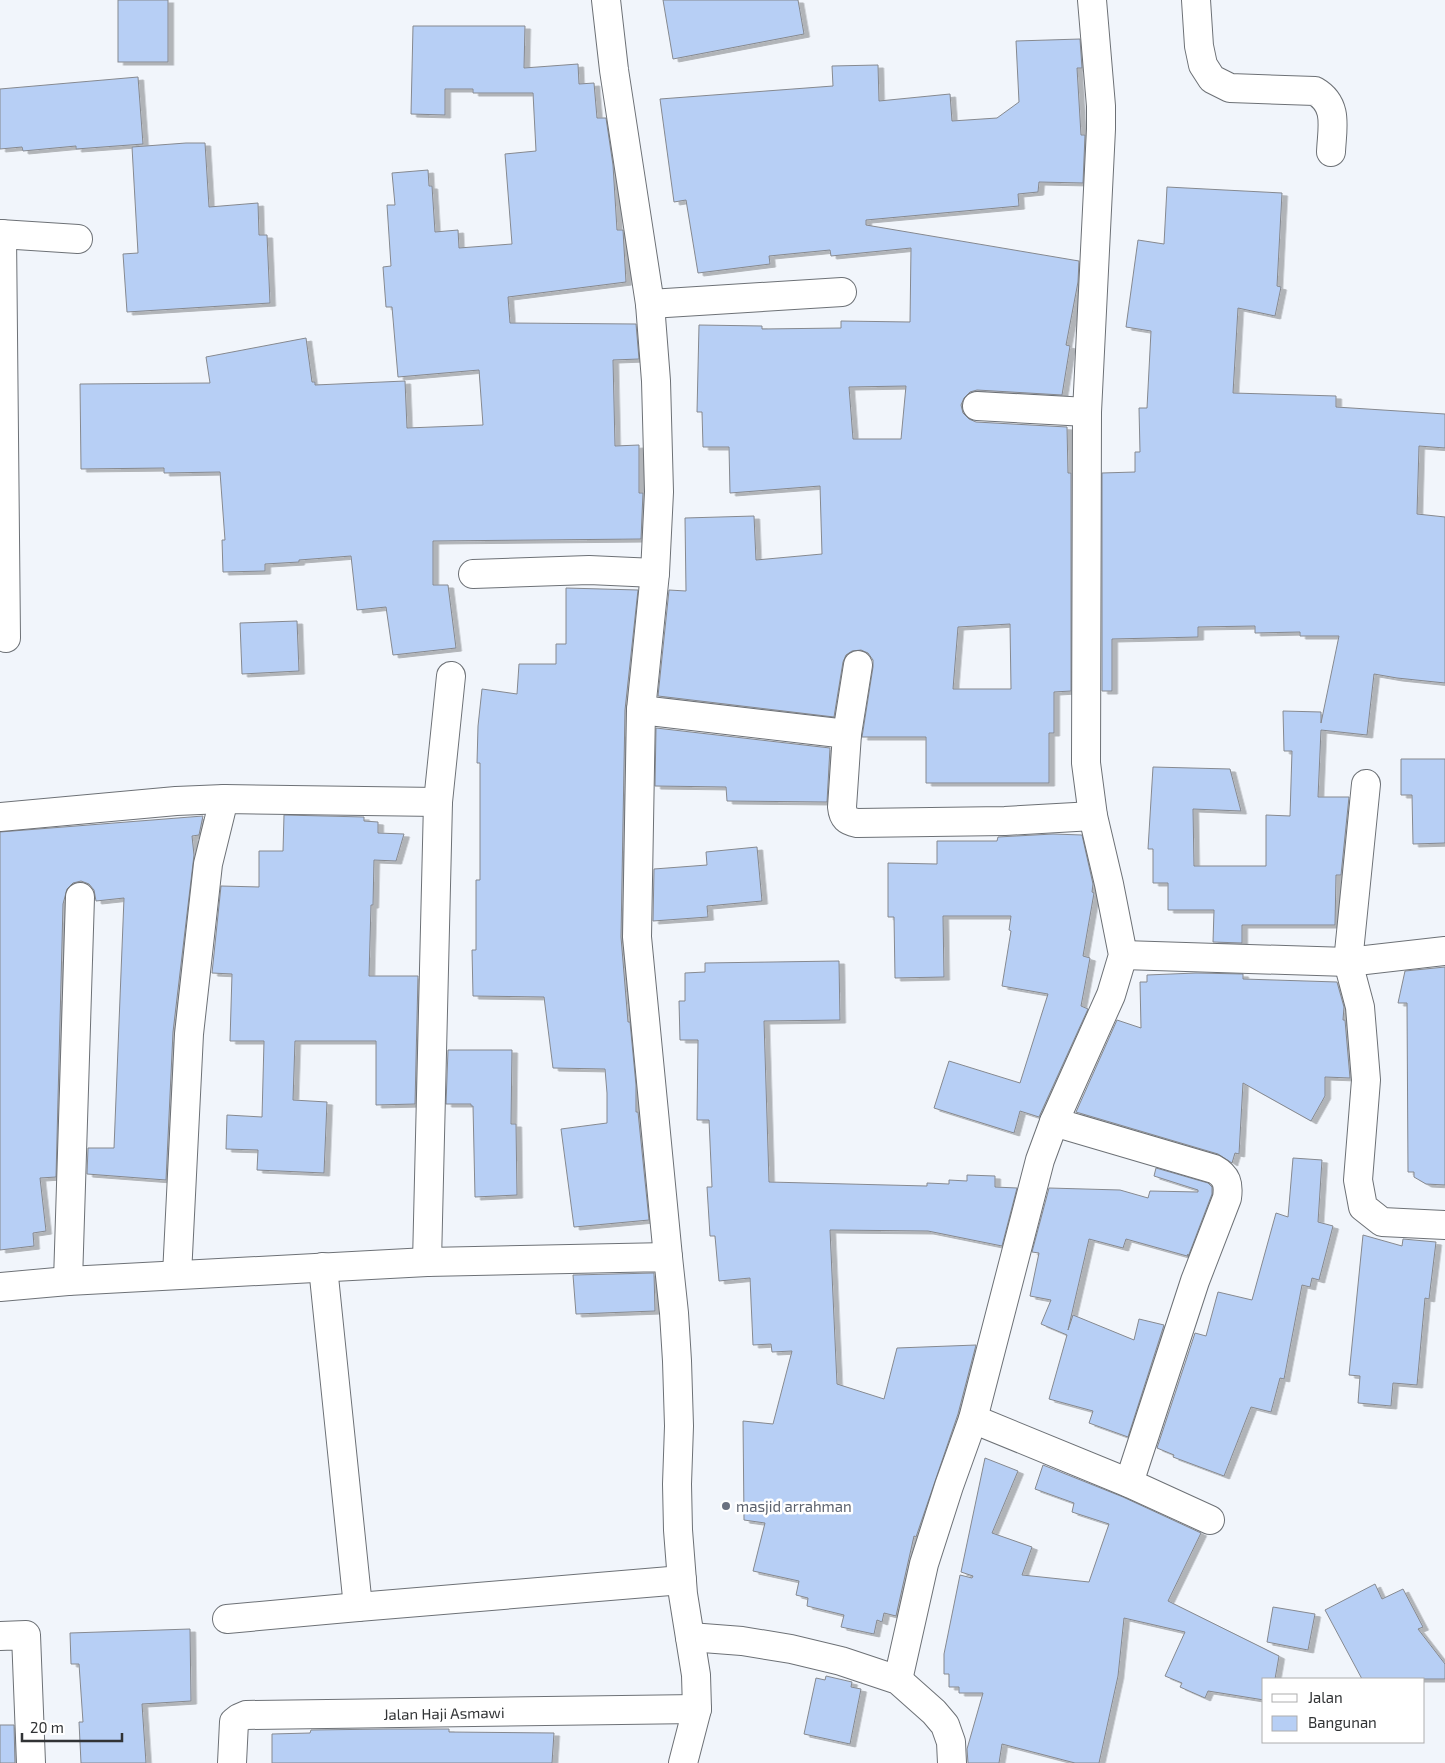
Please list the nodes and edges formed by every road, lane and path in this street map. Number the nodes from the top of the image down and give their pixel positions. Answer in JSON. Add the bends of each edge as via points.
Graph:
{"nodes":[{"id":1,"x":606,"y":0,"type":"edge"},
{"id":2,"x":1092,"y":0,"type":"edge"},
{"id":3,"x":1196,"y":0,"type":"edge"},
{"id":4,"x":1331,"y":152,"type":"dead end"},
{"id":5,"x":1,"y":234,"type":"edge"},
{"id":6,"x":78,"y":239,"type":"dead end"},
{"id":7,"x":842,"y":292,"type":"dead end"},
{"id":8,"x":650,"y":304,"type":"junction"},
{"id":9,"x":977,"y":406,"type":"dead end"},
{"id":10,"x":1088,"y":412,"type":"junction"},
{"id":11,"x":655,"y":573,"type":"junction"},
{"id":12,"x":474,"y":574,"type":"dead end"},
{"id":13,"x":6,"y":638,"type":"dead end"},
{"id":14,"x":858,"y":665,"type":"dead end"},
{"id":15,"x":450,"y":676,"type":"dead end"},
{"id":16,"x":640,"y":710,"type":"junction"},
{"id":17,"x":847,"y":734,"type":"junction"},
{"id":18,"x":1366,"y":784,"type":"dead end"},
{"id":19,"x":224,"y":799,"type":"junction"},
{"id":20,"x":438,"y":802,"type":"junction"},
{"id":21,"x":1093,"y":816,"type":"junction"},
{"id":22,"x":0,"y":817,"type":"edge"},
{"id":23,"x":80,"y":897,"type":"dead end"},
{"id":24,"x":1445,"y":951,"type":"edge"},
{"id":25,"x":1123,"y":955,"type":"junction"},
{"id":26,"x":1348,"y":962,"type":"junction"},
{"id":27,"x":1054,"y":1122,"type":"junction"},
{"id":28,"x":1445,"y":1226,"type":"edge"},
{"id":29,"x":668,"y":1256,"type":"junction"},
{"id":30,"x":427,"y":1262,"type":"junction"},
{"id":31,"x":323,"y":1267,"type":"junction"},
{"id":32,"x":177,"y":1275,"type":"junction"},
{"id":33,"x":68,"y":1281,"type":"junction"},
{"id":34,"x":0,"y":1287,"type":"edge"},
{"id":35,"x":974,"y":1420,"type":"junction"},
{"id":36,"x":1129,"y":1482,"type":"junction"},
{"id":37,"x":1210,"y":1520,"type":"dead end"},
{"id":38,"x":682,"y":1580,"type":"junction"},
{"id":39,"x":358,"y":1607,"type":"junction"},
{"id":40,"x":227,"y":1619,"type":"dead end"},
{"id":41,"x":0,"y":1636,"type":"edge"},
{"id":42,"x":690,"y":1638,"type":"junction"},
{"id":43,"x":898,"y":1680,"type":"junction"},
{"id":44,"x":697,"y":1709,"type":"junction"},
{"id":45,"x":31,"y":1763,"type":"edge"},
{"id":46,"x":232,"y":1763,"type":"edge"},
{"id":47,"x":682,"y":1763,"type":"edge"},
{"id":48,"x":952,"y":1763,"type":"edge"}],
"edges":[{"from":1,"to":8,"type":"street"},
{"from":2,"to":10,"type":"street","via":[[1101,129]]},
{"from":3,"to":4,"type":"street","via":[[1202,65],[1212,79],[1230,88],[1315,91],[1324,96],[1330,104],[1332,116]]},
{"from":5,"to":6,"type":"street"},
{"from":5,"to":13,"type":"street"},
{"from":7,"to":8,"type":"street"},
{"from":8,"to":11,"type":"street","via":[[658,431]]},
{"from":9,"to":10,"type":"street"},
{"from":10,"to":21,"type":"street","via":[[1086,763]]},
{"from":11,"to":12,"type":"street","via":[[580,570]]},
{"from":11,"to":16,"type":"street"},
{"from":14,"to":17,"type":"street"},
{"from":15,"to":20,"type":"street"},
{"from":16,"to":17,"type":"street"},
{"from":16,"to":29,"type":"street","via":[[638,937]]},
{"from":17,"to":21,"type":"street","via":[[843,816],[857,824]]},
{"from":18,"to":26,"type":"street"},
{"from":19,"to":20,"type":"street"},
{"from":19,"to":22,"type":"street"},
{"from":19,"to":32,"type":"street","via":[[208,864],[189,1034]]},
{"from":20,"to":30,"type":"street"},
{"from":21,"to":25,"type":"street"},
{"from":23,"to":33,"type":"street"},
{"from":24,"to":26,"type":"street"},
{"from":25,"to":26,"type":"street"},
{"from":25,"to":27,"type":"street","via":[[1111,995]]},
{"from":26,"to":28,"type":"street","via":[[1360,1007],[1366,1080],[1358,1180],[1363,1208],[1382,1222]]},
{"from":27,"to":35,"type":"street","via":[[1040,1160]]},
{"from":27,"to":36,"type":"street","via":[[1214,1169],[1222,1173],[1228,1187],[1227,1198],[1195,1281]]},
{"from":29,"to":30,"type":"street"},
{"from":29,"to":38,"type":"street","via":[[677,1361],[677,1484]]},
{"from":30,"to":31,"type":"street"},
{"from":31,"to":32,"type":"street"},
{"from":31,"to":39,"type":"street"},
{"from":32,"to":33,"type":"street"},
{"from":33,"to":34,"type":"street"},
{"from":35,"to":36,"type":"street"},
{"from":35,"to":43,"type":"street","via":[[924,1564]]},
{"from":36,"to":37,"type":"street"},
{"from":38,"to":39,"type":"street"},
{"from":38,"to":42,"type":"street"},
{"from":39,"to":40,"type":"street"},
{"from":41,"to":45,"type":"street","via":[[26,1635]]},
{"from":42,"to":43,"type":"street","via":[[742,1641],[790,1649]]},
{"from":42,"to":44,"type":"street"},
{"from":43,"to":48,"type":"street","via":[[945,1725],[951,1742]]},
{"from":44,"to":46,"type":"street","name":"Jalan Haji Asmawi","via":[[246,1715],[234,1722]]},
{"from":44,"to":47,"type":"street"}]}
